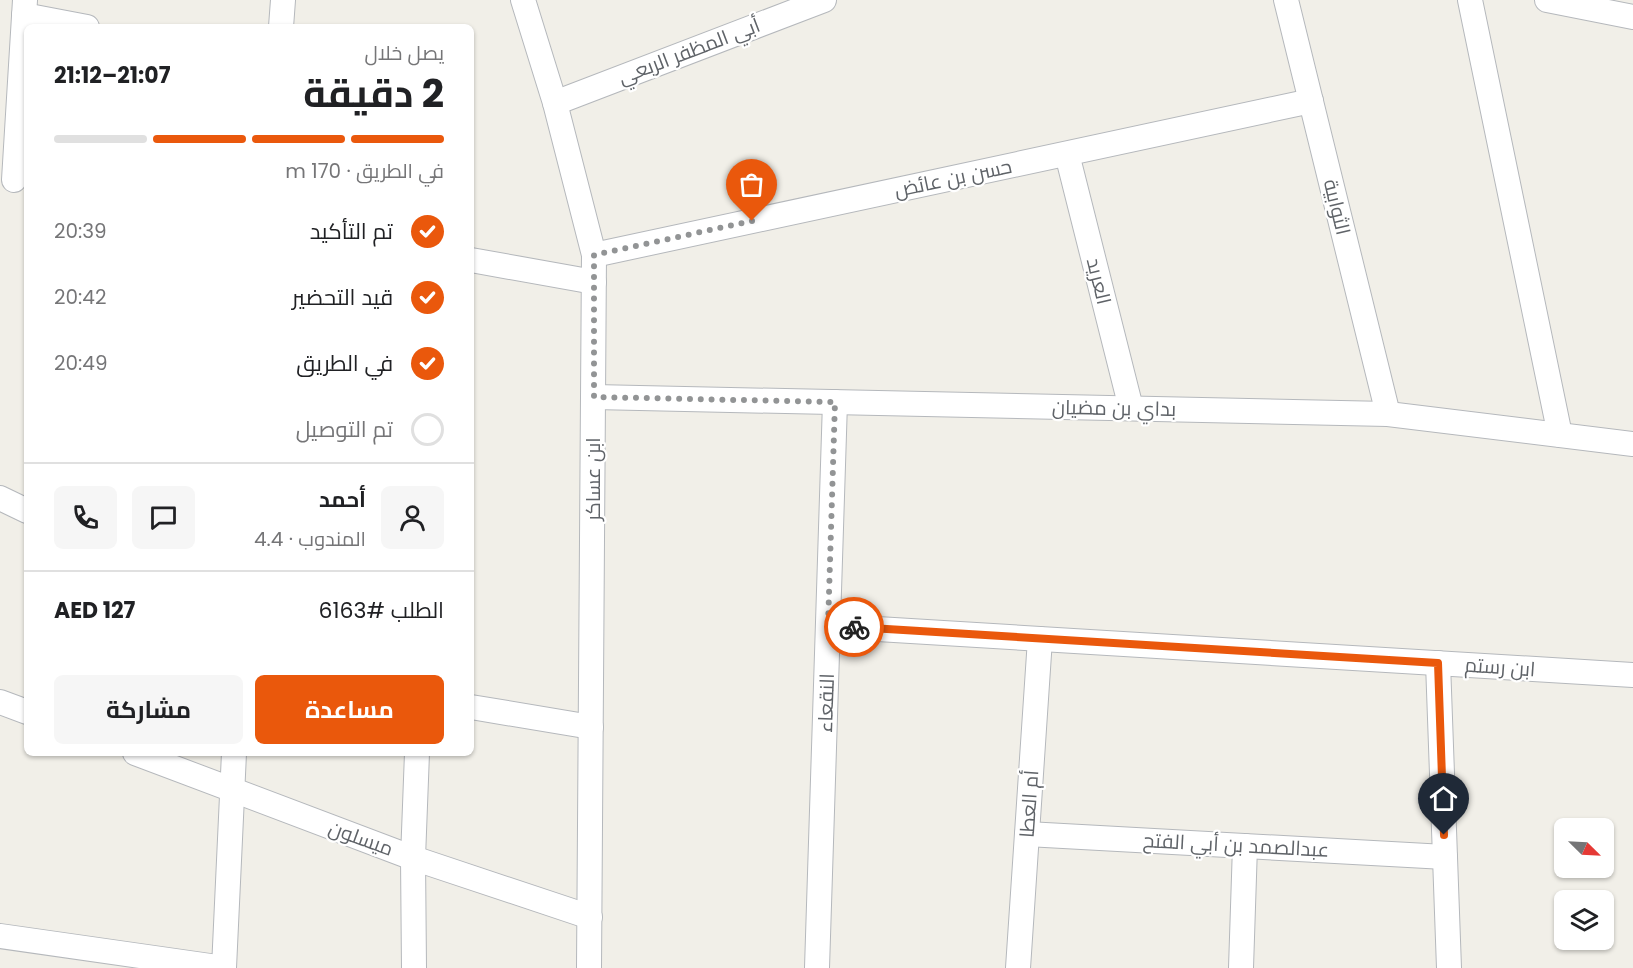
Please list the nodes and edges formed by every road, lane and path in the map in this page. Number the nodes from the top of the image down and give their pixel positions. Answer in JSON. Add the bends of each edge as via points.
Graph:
{"nodes":[{"id":1,"x":283,"y":0,"type":"edge"},
{"id":2,"x":523,"y":0,"type":"edge"},
{"id":3,"x":824,"y":0,"type":"edge"},
{"id":4,"x":1286,"y":0,"type":"edge"},
{"id":5,"x":1470,"y":0,"type":"edge"},
{"id":6,"x":1549,"y":0,"type":"edge"},
{"id":7,"x":25,"y":8,"type":"edge"},
{"id":8,"x":1633,"y":17,"type":"edge"},
{"id":9,"x":77,"y":24,"type":"edge"},
{"id":10,"x":281,"y":24,"type":"edge"},
{"id":11,"x":1311,"y":101,"type":"junction"},
{"id":12,"x":555,"y":103,"type":"junction"},
{"id":13,"x":1067,"y":154,"type":"junction"},
{"id":14,"x":14,"y":180,"type":"edge"},
{"id":15,"x":594,"y":255,"type":"junction"},
{"id":16,"x":474,"y":261,"type":"edge"},
{"id":17,"x":594,"y":282,"type":"junction"},
{"id":18,"x":594,"y":397,"type":"junction"},
{"id":19,"x":835,"y":402,"type":"junction"},
{"id":20,"x":1131,"y":408,"type":"junction"},
{"id":21,"x":1388,"y":414,"type":"junction"},
{"id":22,"x":1560,"y":435,"type":"junction"},
{"id":23,"x":1633,"y":444,"type":"edge"},
{"id":24,"x":0,"y":498,"type":"edge"},
{"id":25,"x":24,"y":510,"type":"edge"},
{"id":26,"x":828,"y":626,"type":"junction"},
{"id":27,"x":1040,"y":639,"type":"junction"},
{"id":28,"x":1438,"y":663,"type":"junction"},
{"id":29,"x":1633,"y":675,"type":"edge"},
{"id":30,"x":0,"y":702,"type":"edge"},
{"id":31,"x":474,"y":708,"type":"edge"},
{"id":32,"x":24,"y":711,"type":"edge"},
{"id":33,"x":591,"y":727,"type":"junction"},
{"id":34,"x":143,"y":756,"type":"edge"},
{"id":35,"x":234,"y":756,"type":"edge"},
{"id":36,"x":417,"y":756,"type":"edge"},
{"id":37,"x":232,"y":790,"type":"junction"},
{"id":38,"x":1027,"y":834,"type":"junction"},
{"id":39,"x":1245,"y":846,"type":"junction"},
{"id":40,"x":1445,"y":857,"type":"junction"},
{"id":41,"x":413,"y":858,"type":"junction"},
{"id":42,"x":590,"y":917,"type":"junction"},
{"id":43,"x":0,"y":936,"type":"edge"},
{"id":44,"x":224,"y":968,"type":"edge"},
{"id":45,"x":414,"y":968,"type":"edge"},
{"id":46,"x":589,"y":968,"type":"edge"},
{"id":47,"x":817,"y":968,"type":"edge"},
{"id":48,"x":1018,"y":968,"type":"edge"},
{"id":49,"x":1241,"y":968,"type":"edge"},
{"id":50,"x":1449,"y":968,"type":"edge"}],
"edges":[{"from":1,"to":10,"type":"street"},
{"from":2,"to":12,"type":"street","name":"ابن عساكر"},
{"from":3,"to":12,"type":"street","name":"أبي المظفر الربعي"},
{"from":4,"to":11,"type":"street","name":"الثوابية"},
{"from":5,"to":22,"type":"street"},
{"from":6,"to":8,"type":"street"},
{"from":7,"to":9,"type":"street"},
{"from":7,"to":14,"type":"street"},
{"from":11,"to":13,"type":"street","name":"حسن بن عائض"},
{"from":11,"to":21,"type":"street","name":"الثوابية"},
{"from":12,"to":15,"type":"street","name":"ابن عساكر"},
{"from":13,"to":15,"type":"street","name":"حسن بن عائض"},
{"from":13,"to":20,"type":"street","name":"العريد"},
{"from":15,"to":17,"type":"street","name":"ابن عساكر"},
{"from":16,"to":17,"type":"street"},
{"from":17,"to":18,"type":"street","name":"ابن عساكر"},
{"from":18,"to":19,"type":"street","name":"بداي بن مضيان"},
{"from":18,"to":33,"type":"street","name":"ابن عساكر"},
{"from":19,"to":20,"type":"street","name":"بداي بن مضيان"},
{"from":19,"to":26,"type":"street","name":"النقعاء"},
{"from":20,"to":21,"type":"street","name":"بداي بن مضيان"},
{"from":21,"to":22,"type":"street","name":"بداي بن مضيان"},
{"from":22,"to":23,"type":"street","name":"بداي بن مضيان"},
{"from":24,"to":25,"type":"street"},
{"from":26,"to":27,"type":"street","name":"ابن رستم"},
{"from":26,"to":47,"type":"street","name":"النقعاء"},
{"from":27,"to":28,"type":"street","name":"ابن رستم"},
{"from":27,"to":38,"type":"street","name":"أم العطا"},
{"from":28,"to":29,"type":"street","name":"ابن رستم"},
{"from":28,"to":40,"type":"street"},
{"from":30,"to":32,"type":"street"},
{"from":31,"to":33,"type":"street"},
{"from":33,"to":42,"type":"street","name":"ابن عساكر"},
{"from":34,"to":37,"type":"street","name":"ميسلون"},
{"from":35,"to":37,"type":"street"},
{"from":36,"to":41,"type":"street"},
{"from":37,"to":41,"type":"street","name":"ميسلون"},
{"from":37,"to":44,"type":"street"},
{"from":38,"to":39,"type":"street","name":"عبدالصمد بن أبي الفتح"},
{"from":38,"to":48,"type":"street","name":"أم العطا"},
{"from":39,"to":40,"type":"street","name":"عبدالصمد بن أبي الفتح"},
{"from":39,"to":49,"type":"street"},
{"from":40,"to":50,"type":"street"},
{"from":41,"to":42,"type":"street","name":"ميسلون"},
{"from":41,"to":45,"type":"street"},
{"from":42,"to":46,"type":"street","name":"ابن عساكر"},
{"from":43,"to":44,"type":"street"}]}
